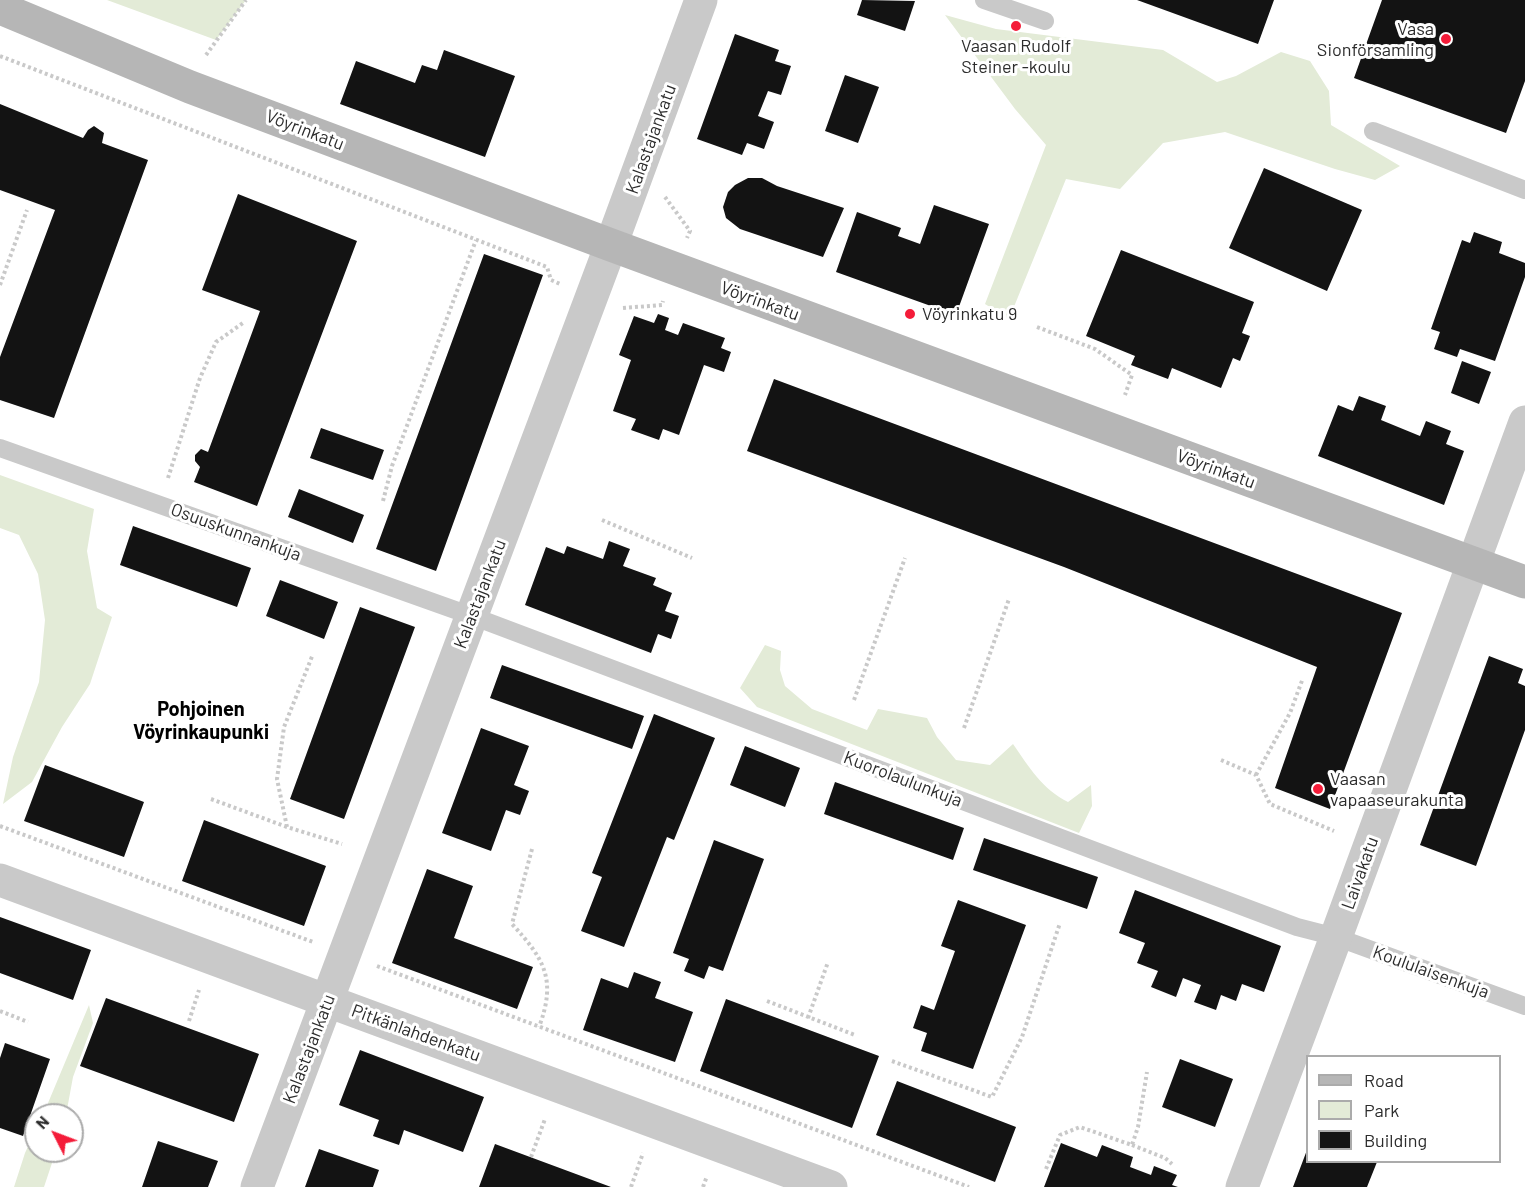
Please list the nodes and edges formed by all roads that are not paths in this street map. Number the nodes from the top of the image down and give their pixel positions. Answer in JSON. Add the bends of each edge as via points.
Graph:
{"nodes":[{"id":1,"x":701,"y":0,"type":"edge"},
{"id":2,"x":984,"y":0,"type":"edge"},
{"id":3,"x":0,"y":8,"type":"edge"},
{"id":4,"x":1045,"y":21,"type":"dead end"},
{"id":5,"x":1373,"y":131,"type":"dead end"},
{"id":6,"x":1525,"y":189,"type":"edge"},
{"id":7,"x":611,"y":245,"type":"junction"},
{"id":8,"x":1525,"y":422,"type":"edge"},
{"id":9,"x":0,"y":448,"type":"edge"},
{"id":10,"x":1473,"y":563,"type":"junction"},
{"id":11,"x":1525,"y":582,"type":"edge"},
{"id":12,"x":472,"y":616,"type":"junction"},
{"id":13,"x":0,"y":880,"type":"edge"},
{"id":14,"x":1336,"y":937,"type":"junction"},
{"id":15,"x":327,"y":1000,"type":"junction"},
{"id":16,"x":1525,"y":1006,"type":"edge"},
{"id":17,"x":257,"y":1187,"type":"edge"},
{"id":18,"x":831,"y":1187,"type":"edge"},
{"id":19,"x":1242,"y":1187,"type":"edge"}],
"edges":[{"from":1,"to":7,"type":"street","name":"Kalastajankatu"},
{"from":2,"to":4,"type":"lane"},
{"from":3,"to":7,"type":"main road","name":"Vöyrinkatu","via":[[190,87]]},
{"from":5,"to":6,"type":"lane"},
{"from":7,"to":10,"type":"main road","name":"Vöyrinkatu"},
{"from":7,"to":12,"type":"street","name":"Kalastajankatu"},
{"from":8,"to":10,"type":"street","name":"Laivakatu"},
{"from":9,"to":12,"type":"lane","name":"Osuuskunnankuja"},
{"from":10,"to":11,"type":"main road","name":"Vöyrinkatu"},
{"from":10,"to":14,"type":"street","name":"Laivakatu"},
{"from":12,"to":14,"type":"lane","name":"Kuorolaulunkuja","via":[[1298,927]]},
{"from":12,"to":15,"type":"street","name":"Kalastajankatu"},
{"from":13,"to":15,"type":"street","name":"Pitkänlahdenkatu"},
{"from":14,"to":16,"type":"lane","name":"Koululaisenkuja"},
{"from":14,"to":19,"type":"street","name":"Laivakatu"},
{"from":15,"to":17,"type":"street","name":"Kalastajankatu"},
{"from":15,"to":18,"type":"street","name":"Pitkänlahdenkatu"}]}
